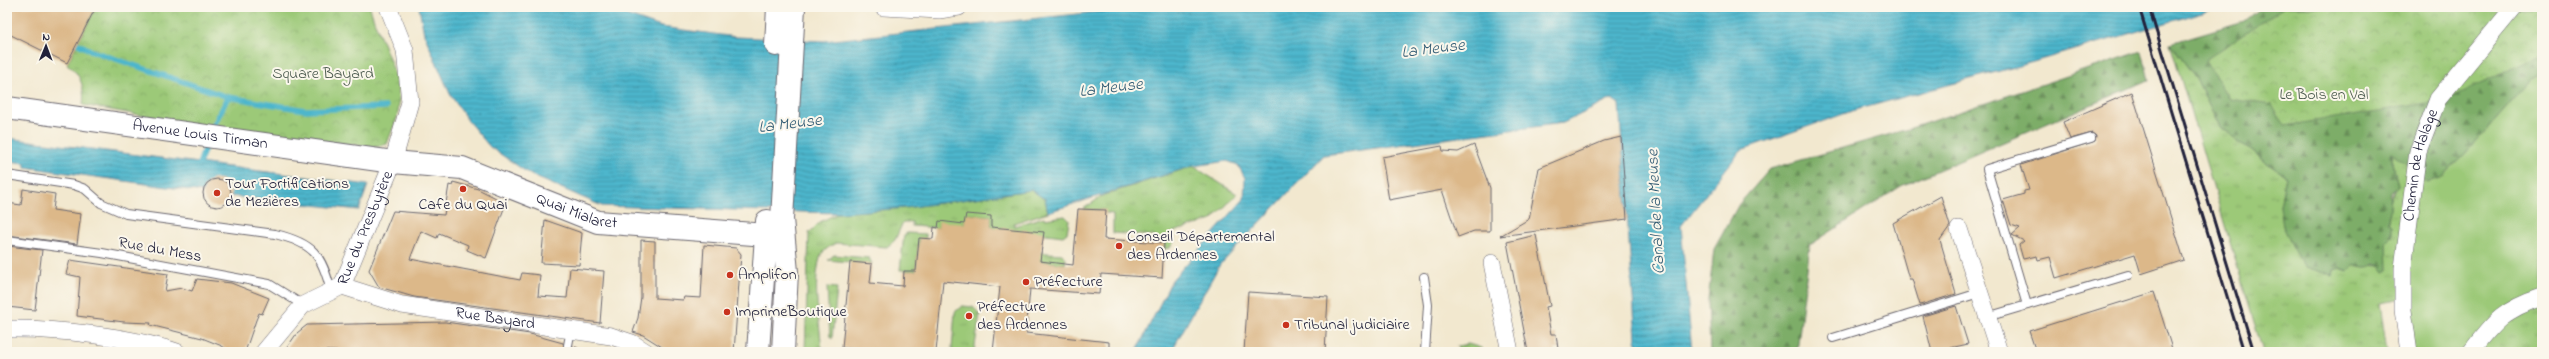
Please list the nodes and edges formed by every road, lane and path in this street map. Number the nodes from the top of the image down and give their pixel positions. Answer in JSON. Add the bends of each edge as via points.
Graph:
{"nodes":[{"id":1,"x":388,"y":7,"type":"edge"},
{"id":2,"x":883,"y":7,"type":"edge"},
{"id":3,"x":959,"y":7,"type":"edge"},
{"id":4,"x":2514,"y":7,"type":"edge"},
{"id":5,"x":785,"y":13,"type":"edge"},
{"id":6,"x":7,"y":108,"type":"edge"},
{"id":7,"x":2091,"y":138,"type":"dead end"},
{"id":8,"x":393,"y":162,"type":"junction"},
{"id":9,"x":7,"y":175,"type":"edge"},
{"id":10,"x":772,"y":224,"type":"junction"},
{"id":11,"x":1959,"y":229,"type":"dead end"},
{"id":12,"x":7,"y":240,"type":"edge"},
{"id":13,"x":1492,"y":263,"type":"dead end"},
{"id":14,"x":2128,"y":275,"type":"dead end"},
{"id":15,"x":1424,"y":277,"type":"dead end"},
{"id":16,"x":337,"y":289,"type":"junction"},
{"id":17,"x":1979,"y":293,"type":"junction"},
{"id":18,"x":2542,"y":296,"type":"edge"},
{"id":19,"x":303,"y":305,"type":"junction"},
{"id":20,"x":2026,"y":305,"type":"junction"},
{"id":21,"x":1987,"y":317,"type":"junction"},
{"id":22,"x":7,"y":329,"type":"edge"},
{"id":23,"x":1833,"y":338,"type":"dead end"},
{"id":24,"x":177,"y":352,"type":"edge"},
{"id":25,"x":264,"y":352,"type":"edge"},
{"id":26,"x":646,"y":352,"type":"edge"},
{"id":27,"x":758,"y":352,"type":"edge"},
{"id":28,"x":783,"y":352,"type":"edge"},
{"id":29,"x":1424,"y":352,"type":"edge"},
{"id":30,"x":1510,"y":352,"type":"edge"},
{"id":31,"x":1999,"y":352,"type":"edge"},
{"id":32,"x":2409,"y":352,"type":"edge"},
{"id":33,"x":2471,"y":352,"type":"edge"}],
"edges":[{"from":1,"to":8,"type":"street","name":"Rue du Presbytère","via":[[405,50],[410,102]]},
{"from":2,"to":3,"type":"street","via":[[939,10]]},
{"from":4,"to":32,"type":"street","name":"Chemin de Halage","via":[[2438,99],[2418,151],[2403,275]]},
{"from":5,"to":10,"type":"main road"},
{"from":6,"to":8,"type":"main road","name":"Avenue Louis Tirman"},
{"from":7,"to":20,"type":"lane","via":[[1987,169]]},
{"from":8,"to":10,"type":"main road","name":"Quai Mialaret","via":[[462,168],[598,222]]},
{"from":8,"to":16,"type":"street","name":"Rue du Presbytère"},
{"from":9,"to":16,"type":"lane","via":[[74,185],[85,189],[101,203],[126,214],[298,239],[316,251]]},
{"from":10,"to":27,"type":"main road"},
{"from":10,"to":28,"type":"main road","via":[[787,272]]},
{"from":11,"to":17,"type":"street"},
{"from":12,"to":19,"type":"lane","name":"Rue du Mess","via":[[102,253],[269,284]]},
{"from":13,"to":30,"type":"street"},
{"from":14,"to":20,"type":"lane"},
{"from":15,"to":29,"type":"lane","via":[[1428,304]]},
{"from":16,"to":19,"type":"street","name":"Rue du Presbytère"},
{"from":16,"to":26,"type":"street","name":"Rue Bayard","via":[[570,337],[611,336],[632,343]]},
{"from":17,"to":21,"type":"street"},
{"from":17,"to":23,"type":"lane"},
{"from":18,"to":33,"type":"street","via":[[2502,314],[2492,323]]},
{"from":19,"to":25,"type":"street","name":"Rue du Presbytère"},
{"from":20,"to":21,"type":"lane"},
{"from":21,"to":31,"type":"street"},
{"from":22,"to":24,"type":"street","via":[[36,328],[154,345]]}]}
